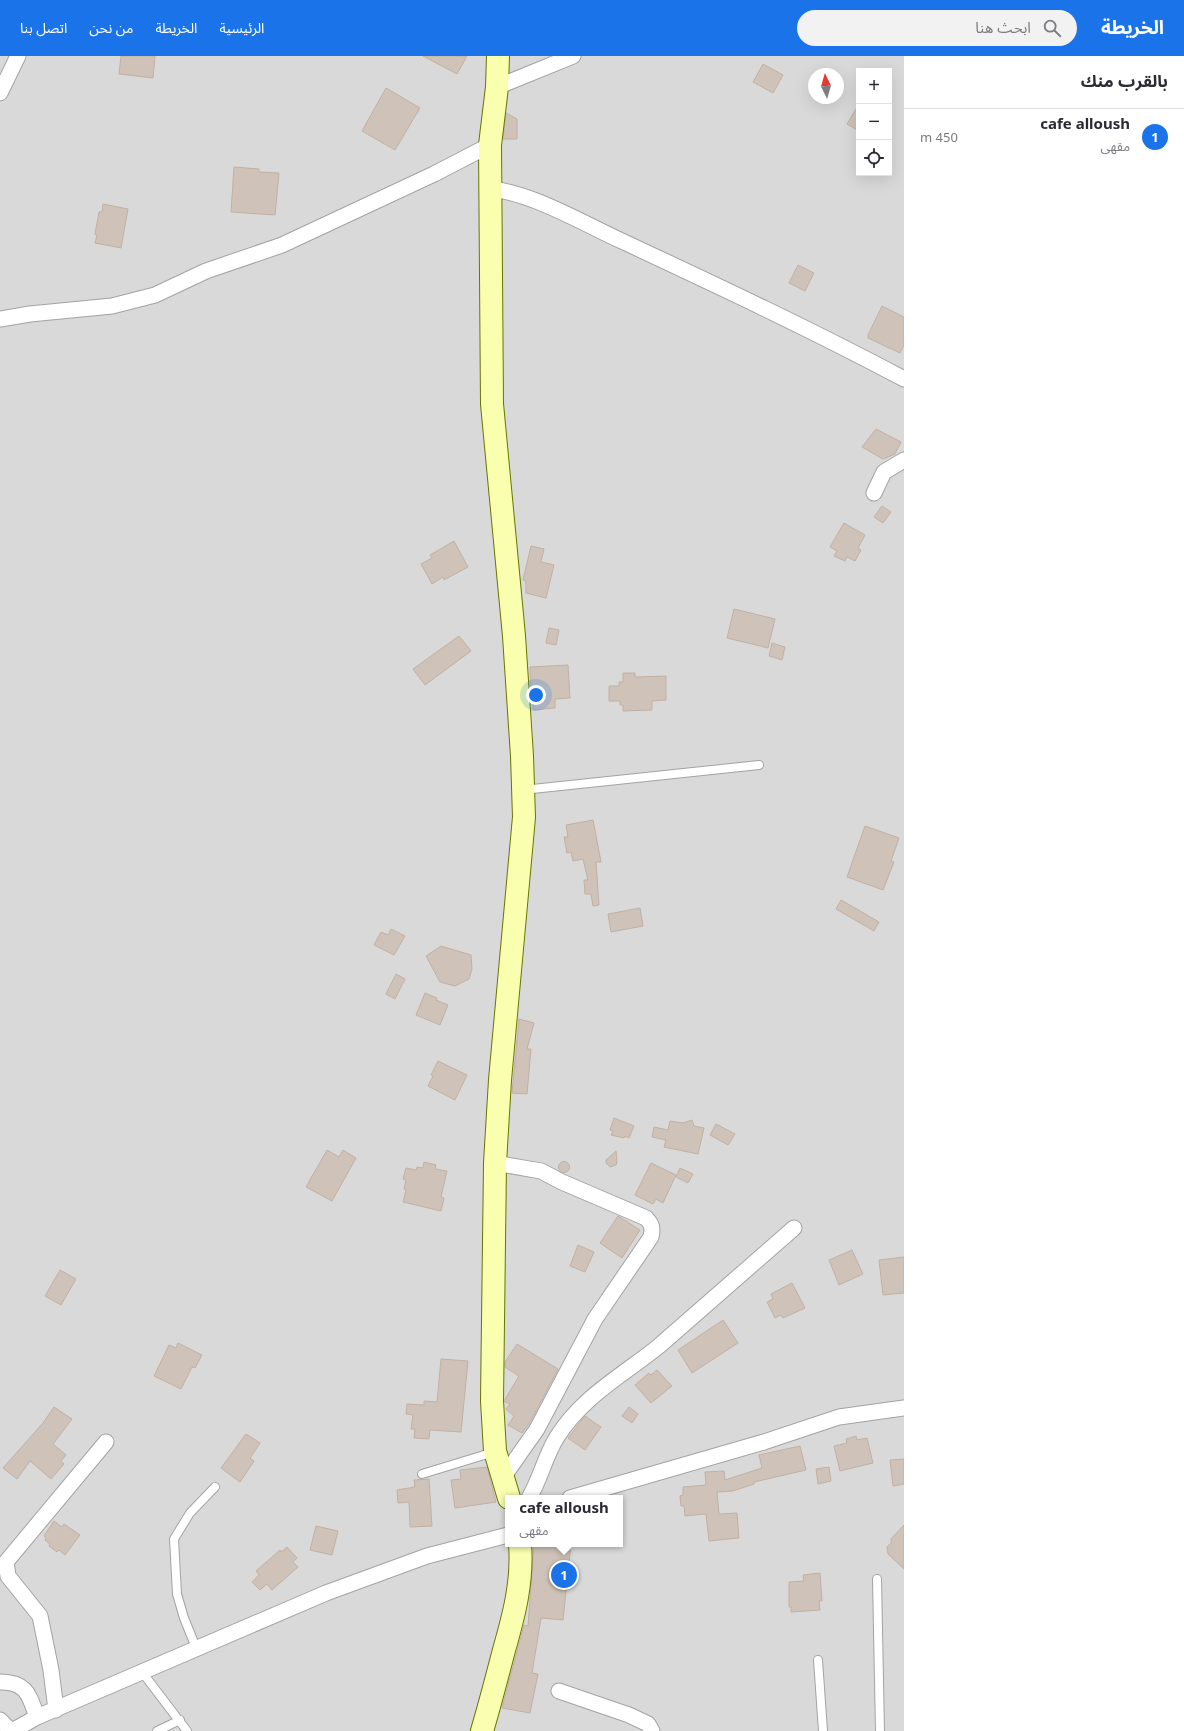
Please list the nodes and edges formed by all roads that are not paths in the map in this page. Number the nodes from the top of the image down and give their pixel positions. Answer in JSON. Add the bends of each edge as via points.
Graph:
{"nodes":[{"id":1,"x":18,"y":56,"type":"edge"},
{"id":2,"x":498,"y":56,"type":"edge"},
{"id":3,"x":573,"y":56,"type":"edge"},
{"id":4,"x":497,"y":87,"type":"junction"},
{"id":5,"x":0,"y":93,"type":"edge"},
{"id":6,"x":490,"y":145,"type":"junction"},
{"id":7,"x":490,"y":189,"type":"junction"},
{"id":8,"x":0,"y":319,"type":"edge"},
{"id":9,"x":904,"y":378,"type":"edge"},
{"id":10,"x":904,"y":460,"type":"edge"},
{"id":11,"x":874,"y":493,"type":"dead end"},
{"id":12,"x":759,"y":765,"type":"dead end"},
{"id":13,"x":523,"y":790,"type":"junction"},
{"id":14,"x":495,"y":1163,"type":"junction"},
{"id":15,"x":794,"y":1228,"type":"dead end"},
{"id":16,"x":904,"y":1408,"type":"edge"},
{"id":17,"x":106,"y":1442,"type":"dead end"},
{"id":18,"x":495,"y":1451,"type":"junction"},
{"id":19,"x":422,"y":1474,"type":"dead end"},
{"id":20,"x":504,"y":1476,"type":"junction"},
{"id":21,"x":216,"y":1487,"type":"dead end"},
{"id":22,"x":508,"y":1495,"type":"edge"},
{"id":23,"x":531,"y":1495,"type":"edge"},
{"id":24,"x":580,"y":1495,"type":"edge"},
{"id":25,"x":505,"y":1536,"type":"edge"},
{"id":26,"x":520,"y":1547,"type":"edge"},
{"id":27,"x":877,"y":1579,"type":"dead end"},
{"id":28,"x":196,"y":1650,"type":"junction"},
{"id":29,"x":818,"y":1660,"type":"dead end"},
{"id":30,"x":142,"y":1672,"type":"junction"},
{"id":31,"x":0,"y":1682,"type":"edge"},
{"id":32,"x":559,"y":1690,"type":"dead end"},
{"id":33,"x":56,"y":1710,"type":"junction"},
{"id":34,"x":37,"y":1717,"type":"junction"},
{"id":35,"x":0,"y":1720,"type":"edge"},
{"id":36,"x":180,"y":1720,"type":"junction"},
{"id":37,"x":11,"y":1731,"type":"edge"},
{"id":38,"x":157,"y":1731,"type":"edge"},
{"id":39,"x":187,"y":1731,"type":"edge"},
{"id":40,"x":482,"y":1731,"type":"edge"},
{"id":41,"x":652,"y":1731,"type":"edge"},
{"id":42,"x":823,"y":1731,"type":"edge"},
{"id":43,"x":880,"y":1731,"type":"edge"}],
"edges":[{"from":1,"to":5,"type":"street"},
{"from":2,"to":4,"type":"street"},
{"from":3,"to":4,"type":"street"},
{"from":4,"to":6,"type":"street"},
{"from":6,"to":7,"type":"street"},
{"from":6,"to":8,"type":"street","via":[[282,246],[206,271],[155,295],[112,306]]},
{"from":7,"to":9,"type":"street","via":[[505,190],[544,204],[766,309]]},
{"from":7,"to":13,"type":"street","via":[[492,404],[514,636]]},
{"from":10,"to":11,"type":"street","via":[[884,472]]},
{"from":12,"to":13,"type":"lane"},
{"from":13,"to":14,"type":"street","via":[[524,818]]},
{"from":14,"to":18,"type":"street","via":[[492,1401]]},
{"from":14,"to":20,"type":"street","via":[[541,1171],[646,1218],[652,1224],[653,1230],[595,1319],[537,1429]]},
{"from":15,"to":23,"type":"street","via":[[659,1346],[598,1391],[573,1414],[556,1438]]},
{"from":16,"to":24,"type":"street","via":[[839,1417],[764,1442]]},
{"from":17,"to":33,"type":"street","via":[[6,1562],[8,1576],[40,1616]]},
{"from":18,"to":19,"type":"lane"},
{"from":18,"to":20,"type":"street"},
{"from":20,"to":22,"type":"street"},
{"from":21,"to":28,"type":"lane","via":[[190,1513],[174,1539],[177,1594]]},
{"from":25,"to":28,"type":"street","via":[[427,1556],[326,1593]]},
{"from":26,"to":40,"type":"street","via":[[519,1589],[513,1618]]},
{"from":27,"to":43,"type":"lane"},
{"from":28,"to":30,"type":"street"},
{"from":29,"to":42,"type":"lane"},
{"from":30,"to":33,"type":"street"},
{"from":30,"to":36,"type":"lane"},
{"from":31,"to":34,"type":"street","via":[[17,1683],[24,1688]]},
{"from":32,"to":41,"type":"street","via":[[629,1715],[648,1724]]},
{"from":33,"to":34,"type":"street"},
{"from":34,"to":37,"type":"street"},
{"from":35,"to":37,"type":"street"},
{"from":36,"to":38,"type":"lane"},
{"from":36,"to":39,"type":"lane"}]}
